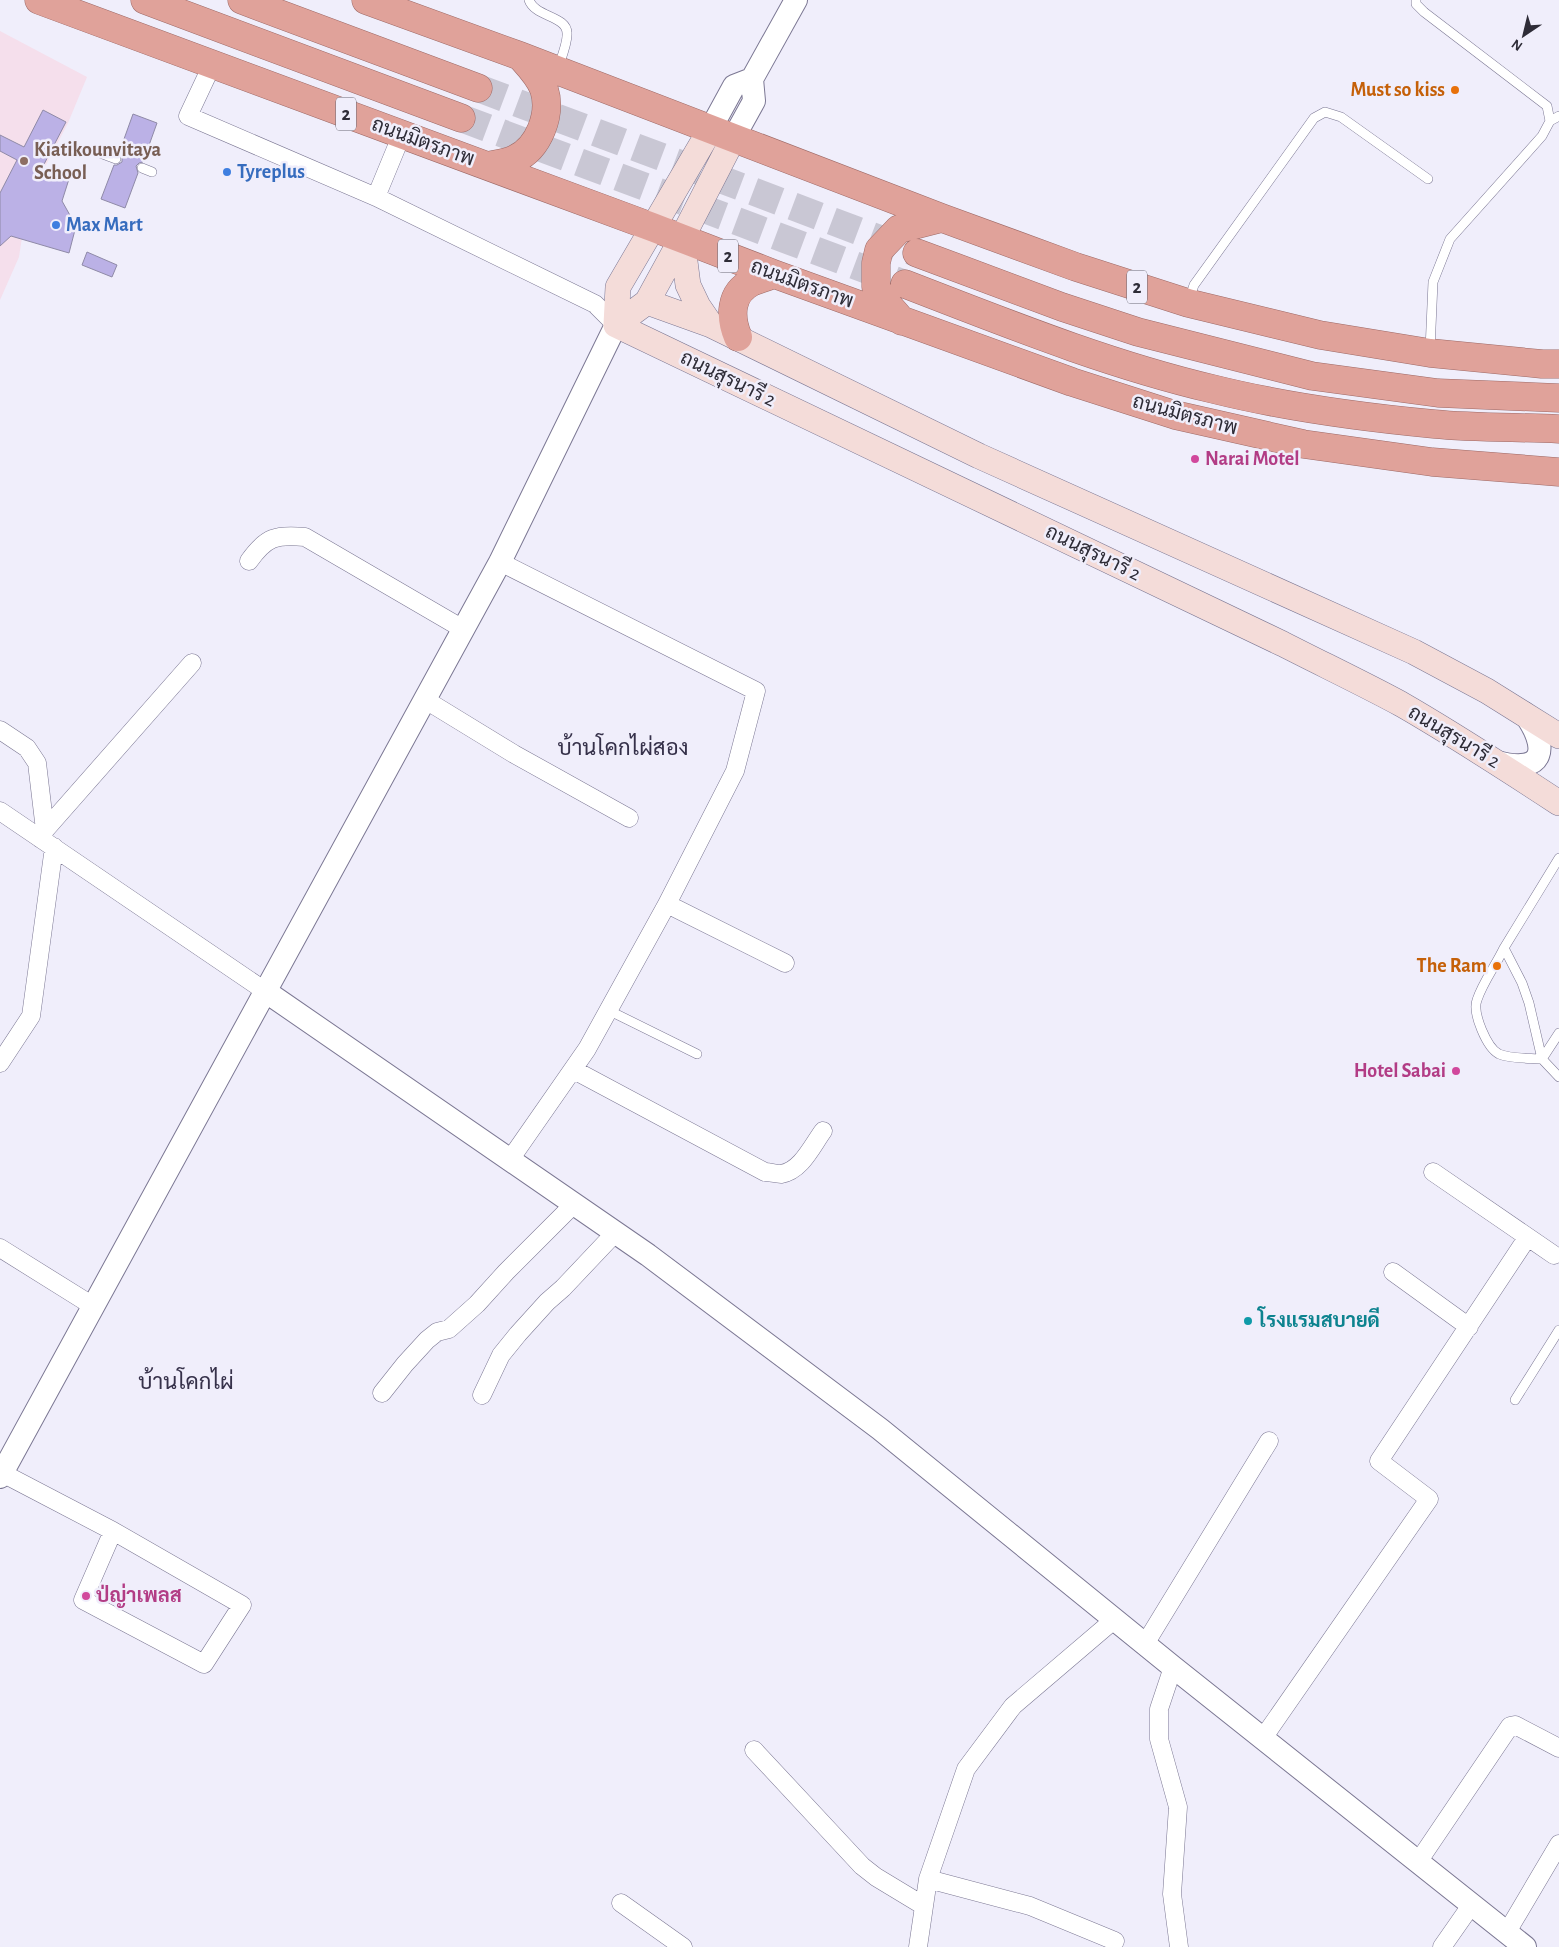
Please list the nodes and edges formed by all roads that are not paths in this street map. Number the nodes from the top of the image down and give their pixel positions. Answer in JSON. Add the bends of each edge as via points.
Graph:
{"nodes":[{"id":1,"x":39,"y":0,"type":"edge"},
{"id":2,"x":145,"y":0,"type":"edge"},
{"id":3,"x":242,"y":0,"type":"edge"},
{"id":4,"x":366,"y":0,"type":"edge"},
{"id":5,"x":529,"y":0,"type":"edge"},
{"id":6,"x":796,"y":0,"type":"edge"},
{"id":7,"x":1416,"y":0,"type":"edge"},
{"id":8,"x":520,"y":56,"type":"junction"},
{"id":9,"x":212,"y":65,"type":"junction"},
{"id":10,"x":558,"y":71,"type":"junction"},
{"id":11,"x":478,"y":88,"type":"tunnel mouth"},
{"id":12,"x":1559,"y":116,"type":"edge"},
{"id":13,"x":461,"y":118,"type":"tunnel mouth"},
{"id":14,"x":1550,"y":121,"type":"junction"},
{"id":15,"x":402,"y":134,"type":"junction"},
{"id":16,"x":722,"y":134,"type":"junction"},
{"id":17,"x":100,"y":153,"type":"dead end"},
{"id":18,"x":116,"y":159,"type":"dead end"},
{"id":19,"x":488,"y":166,"type":"junction"},
{"id":20,"x":142,"y":168,"type":"dead end"},
{"id":21,"x":152,"y":172,"type":"dead end"},
{"id":22,"x":1428,"y":179,"type":"dead end"},
{"id":23,"x":376,"y":197,"type":"junction"},
{"id":24,"x":942,"y":218,"type":"junction"},
{"id":25,"x":652,"y":227,"type":"junction"},
{"id":26,"x":682,"y":238,"type":"junction"},
{"id":27,"x":917,"y":253,"type":"tunnel mouth"},
{"id":28,"x":774,"y":274,"type":"junction"},
{"id":29,"x":905,"y":284,"type":"tunnel mouth"},
{"id":30,"x":647,"y":302,"type":"junction"},
{"id":31,"x":1188,"y":303,"type":"junction"},
{"id":32,"x":902,"y":321,"type":"junction"},
{"id":33,"x":616,"y":325,"type":"junction"},
{"id":34,"x":711,"y":325,"type":"junction"},
{"id":35,"x":738,"y":337,"type":"junction"},
{"id":36,"x":1430,"y":353,"type":"junction"},
{"id":37,"x":1559,"y":364,"type":"edge"},
{"id":38,"x":1559,"y":398,"type":"edge"},
{"id":39,"x":1559,"y":429,"type":"edge"},
{"id":40,"x":1559,"y":472,"type":"edge"},
{"id":41,"x":249,"y":561,"type":"dead end"},
{"id":42,"x":500,"y":562,"type":"junction"},
{"id":43,"x":463,"y":629,"type":"junction"},
{"id":44,"x":192,"y":663,"type":"dead end"},
{"id":45,"x":424,"y":699,"type":"junction"},
{"id":46,"x":0,"y":730,"type":"edge"},
{"id":47,"x":1550,"y":740,"type":"edge"},
{"id":48,"x":1497,"y":762,"type":"junction"},
{"id":49,"x":1559,"y":803,"type":"edge"},
{"id":50,"x":0,"y":811,"type":"edge"},
{"id":51,"x":629,"y":818,"type":"dead end"},
{"id":52,"x":47,"y":839,"type":"junction"},
{"id":53,"x":1559,"y":858,"type":"edge"},
{"id":54,"x":667,"y":904,"type":"junction"},
{"id":55,"x":1504,"y":948,"type":"junction"},
{"id":56,"x":785,"y":964,"type":"dead end"},
{"id":57,"x":265,"y":991,"type":"junction"},
{"id":58,"x":610,"y":1011,"type":"junction"},
{"id":59,"x":1559,"y":1033,"type":"edge"},
{"id":60,"x":697,"y":1054,"type":"dead end"},
{"id":61,"x":1542,"y":1059,"type":"junction"},
{"id":62,"x":0,"y":1063,"type":"edge"},
{"id":63,"x":574,"y":1070,"type":"junction"},
{"id":64,"x":1559,"y":1077,"type":"edge"},
{"id":65,"x":823,"y":1131,"type":"dead end"},
{"id":66,"x":509,"y":1161,"type":"junction"},
{"id":67,"x":1433,"y":1172,"type":"dead end"},
{"id":68,"x":574,"y":1204,"type":"junction"},
{"id":69,"x":615,"y":1233,"type":"junction"},
{"id":70,"x":1527,"y":1238,"type":"junction"},
{"id":71,"x":0,"y":1248,"type":"edge"},
{"id":72,"x":1554,"y":1256,"type":"dead end"},
{"id":73,"x":1393,"y":1272,"type":"dead end"},
{"id":74,"x":93,"y":1306,"type":"junction"},
{"id":75,"x":1468,"y":1327,"type":"junction"},
{"id":76,"x":1559,"y":1330,"type":"edge"},
{"id":77,"x":382,"y":1393,"type":"dead end"},
{"id":78,"x":482,"y":1395,"type":"dead end"},
{"id":79,"x":1515,"y":1400,"type":"dead end"},
{"id":80,"x":1269,"y":1441,"type":"dead end"},
{"id":81,"x":1,"y":1475,"type":"edge"},
{"id":82,"x":113,"y":1531,"type":"junction"},
{"id":83,"x":1115,"y":1619,"type":"junction"},
{"id":84,"x":1145,"y":1644,"type":"junction"},
{"id":85,"x":1173,"y":1667,"type":"junction"},
{"id":86,"x":1263,"y":1738,"type":"junction"},
{"id":87,"x":1559,"y":1748,"type":"edge"},
{"id":88,"x":754,"y":1750,"type":"dead end"},
{"id":89,"x":1559,"y":1844,"type":"edge"},
{"id":90,"x":1418,"y":1862,"type":"junction"},
{"id":91,"x":928,"y":1879,"type":"junction"},
{"id":92,"x":621,"y":1903,"type":"dead end"},
{"id":93,"x":1472,"y":1904,"type":"junction"},
{"id":94,"x":924,"y":1906,"type":"junction"},
{"id":95,"x":1507,"y":1932,"type":"junction"},
{"id":96,"x":1115,"y":1941,"type":"dead end"},
{"id":97,"x":683,"y":1947,"type":"edge"},
{"id":98,"x":918,"y":1947,"type":"edge"},
{"id":99,"x":1179,"y":1947,"type":"edge"},
{"id":100,"x":1442,"y":1947,"type":"edge"},
{"id":101,"x":1525,"y":1947,"type":"edge"}],
"edges":[{"from":1,"to":9,"type":"highway","name":"ถนนมิตรภาพ","number":"2"},
{"from":2,"to":13,"type":"highway","name":"ถนนมิตรภาพ","number":"2"},
{"from":3,"to":11,"type":"highway"},
{"from":4,"to":8,"type":"highway","number":"2"},
{"from":5,"to":10,"type":"lane","via":[[535,9],[566,26],[568,32]]},
{"from":6,"to":16,"type":"street","via":[[752,79],[754,101]]},
{"from":7,"to":14,"type":"lane","via":[[1424,12],[1547,106]]},
{"from":8,"to":10,"type":"highway","number":"2"},
{"from":8,"to":19,"type":"highway","via":[[535,72],[543,87],[546,98],[542,127],[530,149],[514,159]]},
{"from":9,"to":15,"type":"highway","name":"ถนนมิตรภาพ","number":"2"},
{"from":9,"to":23,"type":"street","via":[[188,116]]},
{"from":10,"to":16,"type":"highway","number":"2"},
{"from":12,"to":14,"type":"lane"},
{"from":14,"to":36,"type":"lane","via":[[1542,136],[1450,239],[1433,282]]},
{"from":15,"to":19,"type":"highway","name":"ถนนมิตรภาพ","number":"2"},
{"from":15,"to":23,"type":"street"},
{"from":16,"to":24,"type":"highway","number":"2"},
{"from":16,"to":25,"type":"main road"},
{"from":16,"to":26,"type":"main road"},
{"from":17,"to":18,"type":"lane"},
{"from":19,"to":25,"type":"highway","name":"ถนนมิตรภาพ","number":"2"},
{"from":20,"to":21,"type":"lane"},
{"from":22,"to":31,"type":"lane","via":[[1341,117],[1325,112],[1314,118],[1194,285]]},
{"from":23,"to":33,"type":"street","via":[[595,304]]},
{"from":24,"to":31,"type":"highway","number":"2","via":[[1076,267]]},
{"from":24,"to":32,"type":"highway","via":[[900,229],[880,250],[876,263],[876,287]]},
{"from":25,"to":26,"type":"highway","name":"ถนนมิตรภาพ","number":"2"},
{"from":25,"to":33,"type":"main road","via":[[618,287]]},
{"from":26,"to":28,"type":"highway","name":"ถนนมิตรภาพ","number":"2"},
{"from":26,"to":30,"type":"main road"},
{"from":26,"to":34,"type":"main road","via":[[688,285]]},
{"from":27,"to":38,"type":"highway","number":"2","via":[[1138,332],[1312,376],[1438,393]]},
{"from":28,"to":32,"type":"highway","name":"ถนนมิตรภาพ","number":"2"},
{"from":28,"to":35,"type":"highway","via":[[750,283],[735,300],[732,313]]},
{"from":29,"to":39,"type":"highway","name":"ถนนมิตรภาพ","via":[[1124,364],[1213,389],[1308,408],[1435,424]]},
{"from":30,"to":33,"type":"main road"},
{"from":30,"to":34,"type":"main road","name":"ถนนสุรนารี 2"},
{"from":31,"to":36,"type":"highway","number":"2","via":[[1320,335]]},
{"from":32,"to":40,"type":"highway","name":"ถนนมิตรภาพ","number":"2","via":[[1072,382],[1193,419],[1303,444],[1432,462]]},
{"from":33,"to":42,"type":"street"},
{"from":33,"to":48,"type":"main road","name":"ถนนสุรนารี 2","via":[[1283,644],[1401,704]]},
{"from":34,"to":35,"type":"main road","name":"ถนนสุรนารี 2"},
{"from":35,"to":47,"type":"main road","name":"ถนนสุรนารี 2","via":[[979,456],[1414,652],[1524,713]]},
{"from":36,"to":37,"type":"highway","number":"2"},
{"from":41,"to":43,"type":"street","via":[[270,538],[305,537]]},
{"from":42,"to":43,"type":"street"},
{"from":42,"to":54,"type":"street","via":[[756,691],[735,771]]},
{"from":43,"to":45,"type":"street"},
{"from":44,"to":52,"type":"street"},
{"from":45,"to":51,"type":"street"},
{"from":45,"to":57,"type":"street"},
{"from":46,"to":52,"type":"street","via":[[27,748],[37,763]]},
{"from":47,"to":48,"type":"street","via":[[1527,765]]},
{"from":48,"to":49,"type":"main road","name":"ถนนสุรนารี 2"},
{"from":50,"to":52,"type":"street"},
{"from":52,"to":57,"type":"street"},
{"from":52,"to":62,"type":"street","via":[[52,855],[31,1016]]},
{"from":53,"to":55,"type":"lane"},
{"from":54,"to":56,"type":"street"},
{"from":54,"to":58,"type":"street"},
{"from":55,"to":61,"type":"lane","via":[[1522,983]]},
{"from":55,"to":61,"type":"lane","via":[[1477,1000],[1477,1019],[1492,1049],[1500,1054]]},
{"from":57,"to":66,"type":"street"},
{"from":57,"to":74,"type":"street"},
{"from":58,"to":60,"type":"lane"},
{"from":58,"to":63,"type":"street"},
{"from":59,"to":61,"type":"lane"},
{"from":61,"to":64,"type":"lane"},
{"from":63,"to":65,"type":"street","via":[[765,1172],[780,1174],[791,1170],[800,1163]]},
{"from":63,"to":66,"type":"street"},
{"from":66,"to":68,"type":"street"},
{"from":67,"to":70,"type":"street"},
{"from":68,"to":69,"type":"street"},
{"from":68,"to":77,"type":"street","via":[[477,1304],[449,1329],[432,1336]]},
{"from":69,"to":78,"type":"street","via":[[518,1334],[501,1355]]},
{"from":69,"to":83,"type":"street","via":[[880,1429]]},
{"from":70,"to":72,"type":"street"},
{"from":70,"to":75,"type":"street"},
{"from":71,"to":74,"type":"street"},
{"from":73,"to":75,"type":"street"},
{"from":74,"to":81,"type":"street"},
{"from":75,"to":86,"type":"street","via":[[1379,1461],[1428,1499]]},
{"from":76,"to":79,"type":"lane"},
{"from":80,"to":84,"type":"street"},
{"from":81,"to":82,"type":"street"},
{"from":82,"to":82,"type":"street","via":[[242,1605],[204,1664],[83,1600]]},
{"from":83,"to":84,"type":"street"},
{"from":83,"to":91,"type":"street","via":[[1013,1706],[966,1769]]},
{"from":84,"to":85,"type":"street"},
{"from":85,"to":86,"type":"street"},
{"from":85,"to":99,"type":"street","via":[[1159,1709],[1159,1740],[1178,1807],[1172,1894]]},
{"from":86,"to":90,"type":"street"},
{"from":87,"to":90,"type":"street","via":[[1515,1725],[1510,1726]]},
{"from":88,"to":94,"type":"street","via":[[862,1866]]},
{"from":89,"to":95,"type":"street"},
{"from":90,"to":93,"type":"street"},
{"from":91,"to":94,"type":"street"},
{"from":91,"to":96,"type":"street","via":[[1030,1906]]},
{"from":92,"to":97,"type":"street"},
{"from":93,"to":95,"type":"street"},
{"from":93,"to":100,"type":"street"},
{"from":94,"to":98,"type":"street"},
{"from":95,"to":101,"type":"street"}]}
